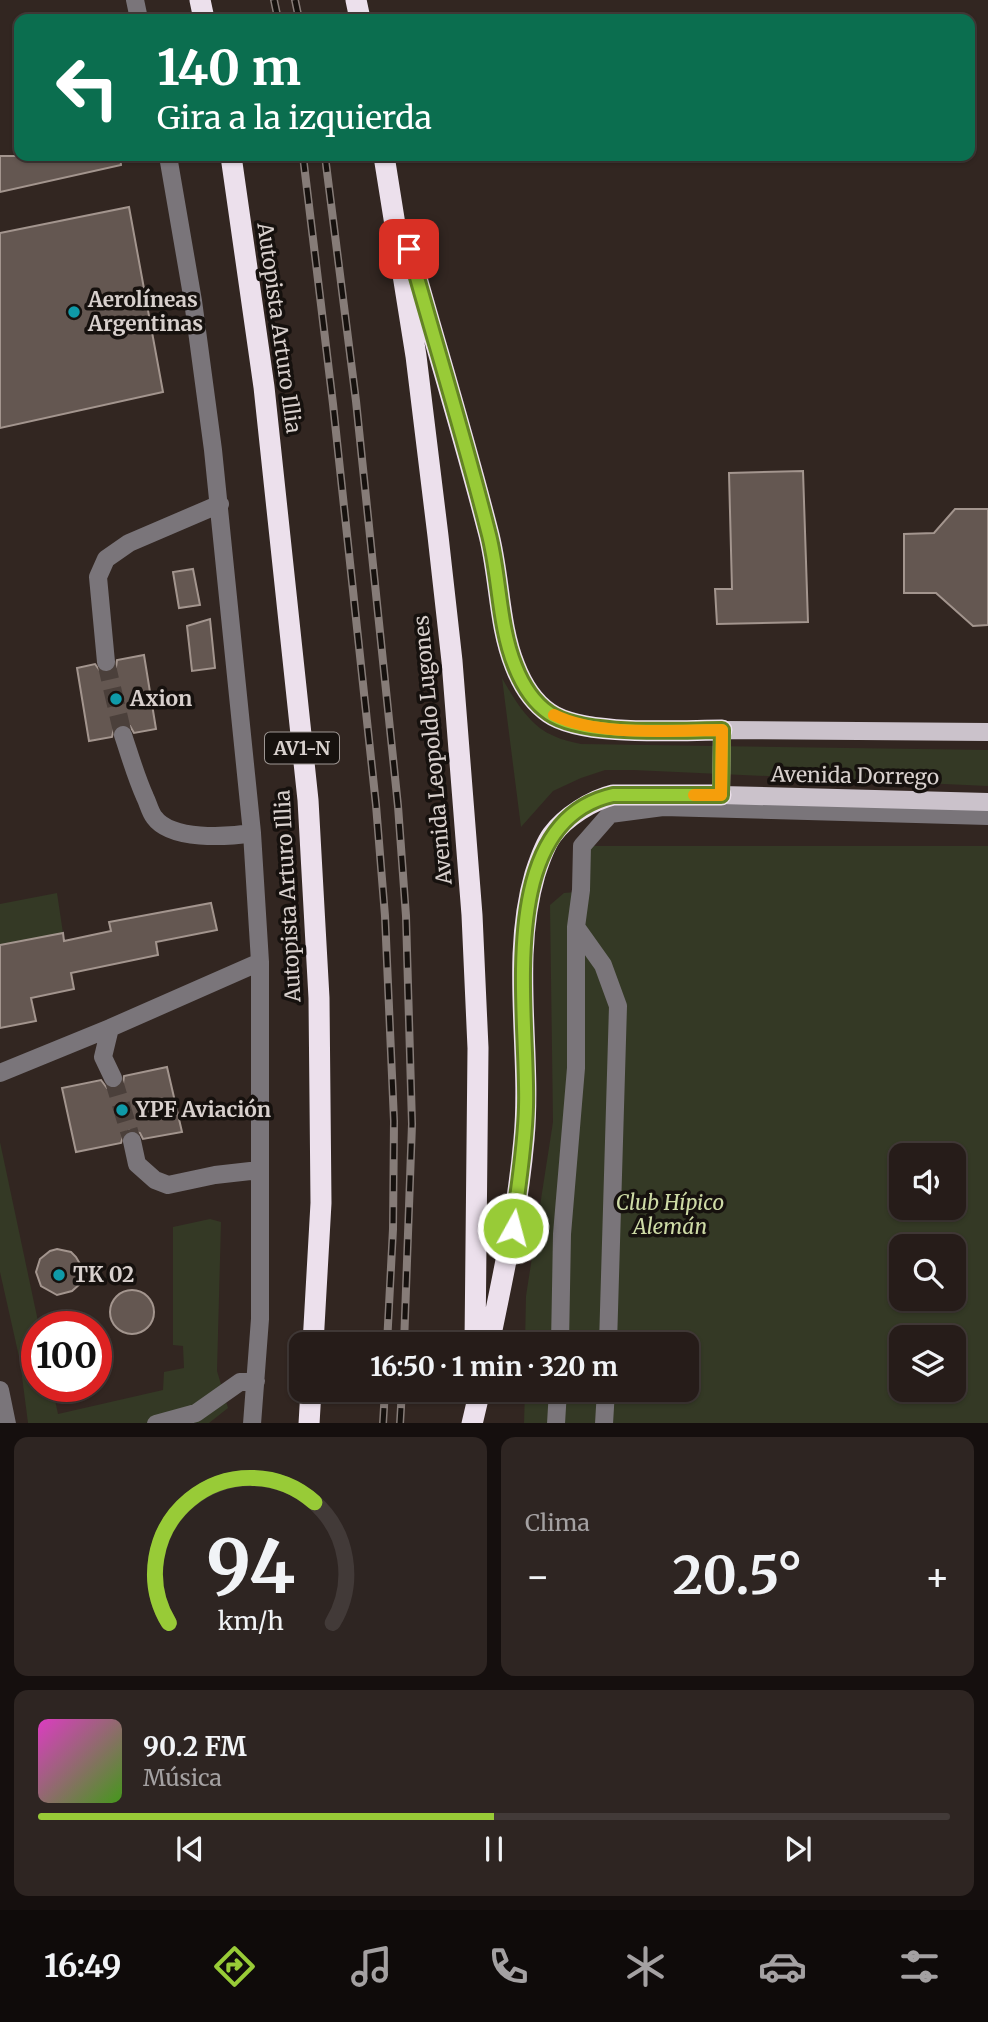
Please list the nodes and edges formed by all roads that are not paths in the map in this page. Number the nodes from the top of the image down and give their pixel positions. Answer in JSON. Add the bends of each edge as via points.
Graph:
{"nodes":[{"id":1,"x":168,"y":161,"type":"edge"},
{"id":2,"x":232,"y":161,"type":"edge"},
{"id":3,"x":386,"y":163,"type":"edge"},
{"id":4,"x":220,"y":503,"type":"junction"},
{"id":5,"x":106,"y":662,"type":"tunnel mouth"},
{"id":6,"x":722,"y":730,"type":"junction"},
{"id":7,"x":988,"y":732,"type":"edge"},
{"id":8,"x":123,"y":735,"type":"tunnel mouth"},
{"id":9,"x":721,"y":795,"type":"junction"},
{"id":10,"x":988,"y":802,"type":"edge"},
{"id":11,"x":988,"y":816,"type":"edge"},
{"id":12,"x":253,"y":833,"type":"junction"},
{"id":13,"x":576,"y":927,"type":"junction"},
{"id":14,"x":260,"y":962,"type":"junction"},
{"id":15,"x":110,"y":1028,"type":"junction"},
{"id":16,"x":0,"y":1073,"type":"edge"},
{"id":17,"x":113,"y":1078,"type":"tunnel mouth"},
{"id":18,"x":132,"y":1141,"type":"tunnel mouth"},
{"id":19,"x":259,"y":1170,"type":"junction"},
{"id":20,"x":314,"y":1332,"type":"edge"},
{"id":21,"x":475,"y":1332,"type":"edge"},
{"id":22,"x":491,"y":1332,"type":"edge"},
{"id":23,"x":561,"y":1332,"type":"edge"},
{"id":24,"x":608,"y":1332,"type":"edge"},
{"id":25,"x":256,"y":1381,"type":"junction"},
{"id":26,"x":0,"y":1390,"type":"edge"},
{"id":27,"x":310,"y":1402,"type":"edge"},
{"id":28,"x":472,"y":1402,"type":"edge"},
{"id":29,"x":477,"y":1402,"type":"edge"},
{"id":30,"x":557,"y":1402,"type":"edge"},
{"id":31,"x":605,"y":1402,"type":"edge"},
{"id":32,"x":7,"y":1423,"type":"edge"},
{"id":33,"x":156,"y":1423,"type":"edge"},
{"id":34,"x":252,"y":1423,"type":"edge"},
{"id":35,"x":309,"y":1423,"type":"edge"},
{"id":36,"x":471,"y":1423,"type":"edge"},
{"id":37,"x":556,"y":1423,"type":"edge"},
{"id":38,"x":604,"y":1423,"type":"edge"}],
"edges":[{"from":1,"to":4,"type":"lane"},
{"from":2,"to":20,"type":"highway","name":"Autopista Arturo Illia","number":"AV1-N","via":[[264,387],[308,800],[318,998],[321,1203]]},
{"from":3,"to":6,"type":"highway","via":[[489,534],[506,639],[528,693],[549,713],[571,724]]},
{"from":3,"to":21,"type":"highway","name":"Avenida Leopoldo Lugones","via":[[436,522],[472,915],[478,1048]]},
{"from":4,"to":5,"type":"lane","via":[[129,543],[106,559],[98,577]]},
{"from":4,"to":12,"type":"lane"},
{"from":6,"to":7,"type":"main road"},
{"from":6,"to":9,"type":"main road"},
{"from":8,"to":12,"type":"lane","via":[[154,817],[165,827],[181,834]]},
{"from":9,"to":10,"type":"main road","name":"Avenida Dorrego"},
{"from":9,"to":22,"type":"highway","via":[[604,797],[578,811],[552,835],[539,862],[523,937],[524,1140],[513,1228]]},
{"from":11,"to":13,"type":"lane","via":[[663,807],[610,814],[582,846]]},
{"from":12,"to":14,"type":"lane"},
{"from":13,"to":23,"type":"lane","via":[[576,1068],[562,1234]]},
{"from":13,"to":24,"type":"lane","via":[[603,965],[618,1006]]},
{"from":14,"to":15,"type":"lane"},
{"from":14,"to":19,"type":"lane"},
{"from":15,"to":16,"type":"lane"},
{"from":15,"to":17,"type":"lane","via":[[103,1057]]},
{"from":18,"to":19,"type":"lane","via":[[137,1164],[168,1185]]},
{"from":19,"to":25,"type":"lane"},
{"from":25,"to":33,"type":"lane","via":[[240,1382],[196,1413]]},
{"from":25,"to":34,"type":"lane"},
{"from":26,"to":32,"type":"lane"},
{"from":27,"to":35,"type":"highway"},
{"from":28,"to":36,"type":"highway"},
{"from":29,"to":36,"type":"highway"},
{"from":30,"to":37,"type":"lane"},
{"from":31,"to":38,"type":"lane"}]}
